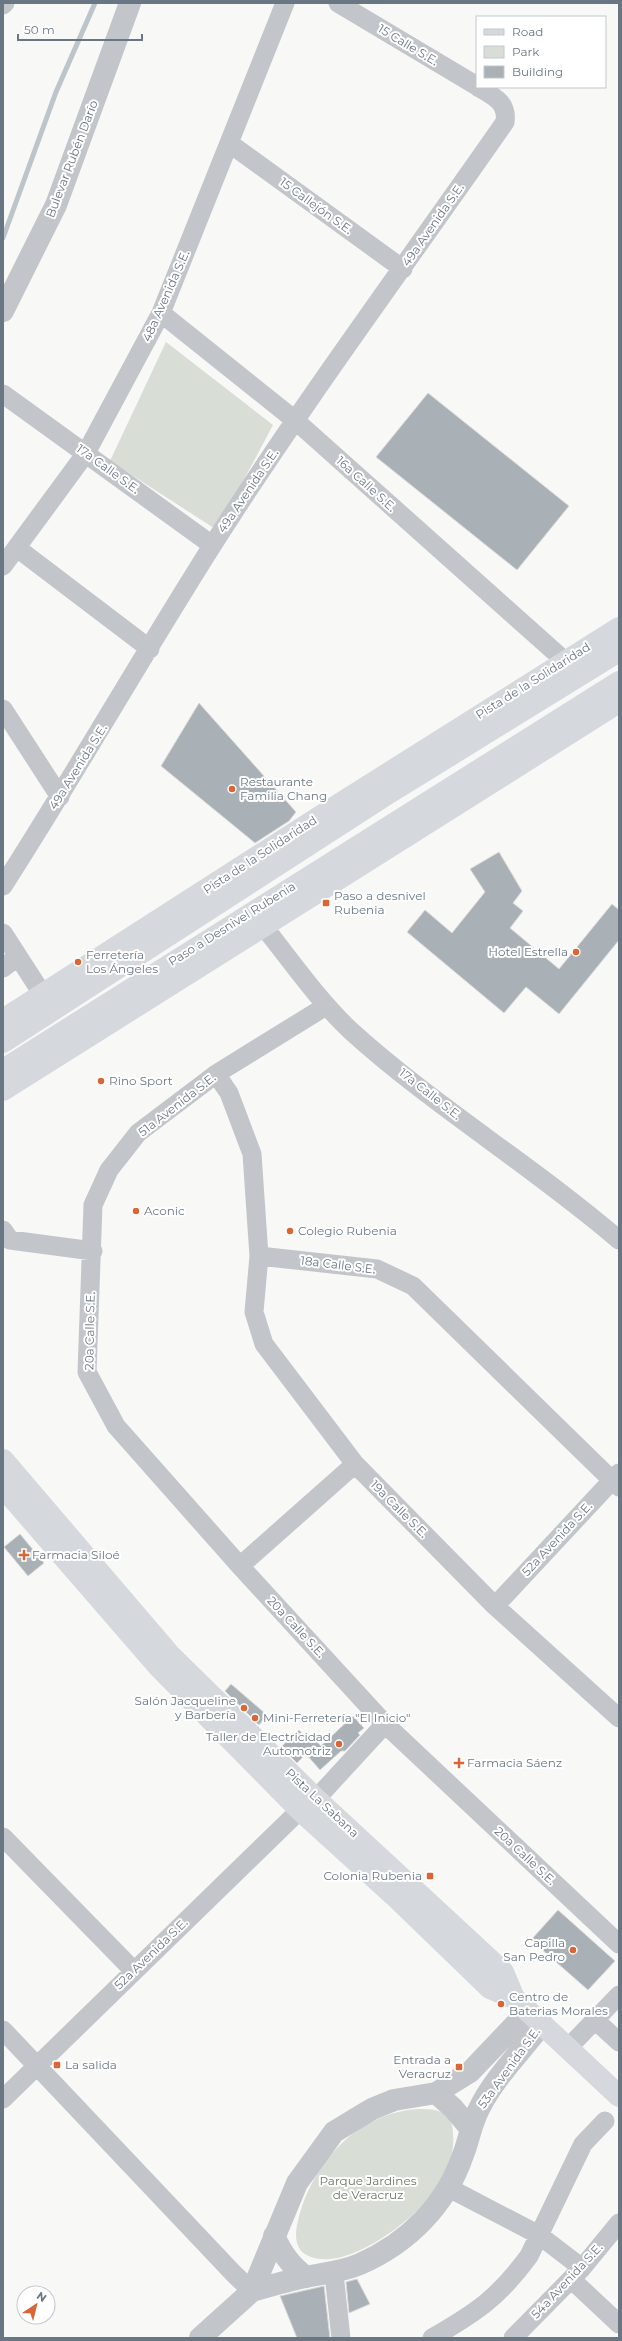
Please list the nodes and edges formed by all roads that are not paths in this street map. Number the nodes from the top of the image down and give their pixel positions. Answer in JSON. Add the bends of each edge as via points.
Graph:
{"nodes":[{"id":1,"x":5,"y":3,"type":"edge"},
{"id":2,"x":130,"y":3,"type":"edge"},
{"id":3,"x":285,"y":3,"type":"edge"},
{"id":4,"x":338,"y":3,"type":"edge"},
{"id":5,"x":3,"y":5,"type":"edge"},
{"id":6,"x":476,"y":86,"type":"edge"},
{"id":7,"x":480,"y":88,"type":"edge"},
{"id":8,"x":505,"y":108,"type":"joint"},
{"id":9,"x":229,"y":143,"type":"junction"},
{"id":10,"x":403,"y":269,"type":"junction"},
{"id":11,"x":3,"y":311,"type":"edge"},
{"id":12,"x":161,"y":313,"type":"junction"},
{"id":13,"x":3,"y":394,"type":"edge"},
{"id":14,"x":296,"y":421,"type":"junction"},
{"id":15,"x":86,"y":453,"type":"junction"},
{"id":16,"x":212,"y":545,"type":"junction"},
{"id":17,"x":17,"y":548,"type":"junction"},
{"id":18,"x":3,"y":566,"type":"edge"},
{"id":19,"x":619,"y":628,"type":"edge"},
{"id":20,"x":150,"y":649,"type":"junction"},
{"id":21,"x":619,"y":651,"type":"edge"},
{"id":22,"x":564,"y":661,"type":"junction"},
{"id":23,"x":619,"y":682,"type":"edge"},
{"id":24,"x":619,"y":702,"type":"edge"},
{"id":25,"x":3,"y":709,"type":"edge"},
{"id":26,"x":60,"y":797,"type":"junction"},
{"id":27,"x":307,"y":846,"type":"joint"},
{"id":28,"x":3,"y":886,"type":"edge"},
{"id":29,"x":264,"y":926,"type":"junction"},
{"id":30,"x":3,"y":932,"type":"edge"},
{"id":31,"x":18,"y":956,"type":"junction"},
{"id":32,"x":3,"y":968,"type":"edge"},
{"id":33,"x":43,"y":995,"type":"junction"},
{"id":34,"x":326,"y":1006,"type":"junction"},
{"id":35,"x":3,"y":1020,"type":"edge"},
{"id":36,"x":3,"y":1042,"type":"edge"},
{"id":37,"x":3,"y":1070,"type":"edge"},
{"id":38,"x":216,"y":1074,"type":"junction"},
{"id":39,"x":3,"y":1090,"type":"edge"},
{"id":40,"x":3,"y":1230,"type":"edge"},
{"id":41,"x":619,"y":1240,"type":"edge"},
{"id":42,"x":93,"y":1251,"type":"junction"},
{"id":43,"x":259,"y":1256,"type":"junction"},
{"id":44,"x":3,"y":1460,"type":"edge"},
{"id":45,"x":355,"y":1464,"type":"junction"},
{"id":46,"x":617,"y":1480,"type":"edge"},
{"id":47,"x":3,"y":1487,"type":"edge"},
{"id":48,"x":240,"y":1566,"type":"junction"},
{"id":49,"x":495,"y":1606,"type":"junction"},
{"id":50,"x":619,"y":1718,"type":"edge"},
{"id":51,"x":385,"y":1724,"type":"junction"},
{"id":52,"x":308,"y":1804,"type":"junction"},
{"id":53,"x":3,"y":1837,"type":"edge"},
{"id":54,"x":619,"y":1944,"type":"edge"},
{"id":55,"x":134,"y":1971,"type":"junction"},
{"id":56,"x":619,"y":1995,"type":"edge"},
{"id":57,"x":528,"y":2011,"type":"junction"},
{"id":58,"x":595,"y":2020,"type":"junction"},
{"id":59,"x":3,"y":2030,"type":"edge"},
{"id":60,"x":619,"y":2042,"type":"edge"},
{"id":61,"x":568,"y":2048,"type":"junction"},
{"id":62,"x":36,"y":2065,"type":"junction"},
{"id":63,"x":436,"y":2093,"type":"junction"},
{"id":64,"x":619,"y":2096,"type":"edge"},
{"id":65,"x":3,"y":2099,"type":"edge"},
{"id":66,"x":605,"y":2121,"type":"dead end"},
{"id":67,"x":470,"y":2128,"type":"junction"},
{"id":68,"x":449,"y":2188,"type":"junction"},
{"id":69,"x":619,"y":2223,"type":"edge"},
{"id":70,"x":539,"y":2235,"type":"junction"},
{"id":71,"x":274,"y":2236,"type":"junction"},
{"id":72,"x":576,"y":2273,"type":"junction"},
{"id":73,"x":334,"y":2274,"type":"junction"},
{"id":74,"x":306,"y":2277,"type":"junction"},
{"id":75,"x":252,"y":2291,"type":"junction"},
{"id":76,"x":619,"y":2324,"type":"edge"},
{"id":77,"x":200,"y":2338,"type":"edge"},
{"id":78,"x":341,"y":2338,"type":"edge"},
{"id":79,"x":432,"y":2338,"type":"edge"},
{"id":80,"x":513,"y":2338,"type":"edge"}],
"edges":[{"from":1,"to":5,"type":"street"},
{"from":2,"to":11,"type":"street","name":"Bulevar Rubén Darío","via":[[56,205]]},
{"from":3,"to":9,"type":"street","name":"48a Avenida S.E."},
{"from":4,"to":6,"type":"street","name":"15 Calle S.E."},
{"from":7,"to":8,"type":"street","name":"15 Calle S.E.","via":[[499,100]]},
{"from":8,"to":10,"type":"street","name":"49a Avenida S.E.","via":[[505,122]]},
{"from":9,"to":10,"type":"street","name":"15 Callejón S.E."},
{"from":9,"to":12,"type":"street","name":"48a Avenida S.E."},
{"from":10,"to":14,"type":"street","name":"49a Avenida S.E."},
{"from":12,"to":14,"type":"street","name":"16a Calle S.E."},
{"from":12,"to":15,"type":"street","name":"48a Avenida S.E."},
{"from":13,"to":15,"type":"street","name":"17a Calle S.E."},
{"from":14,"to":16,"type":"street","name":"49a Avenida S.E."},
{"from":14,"to":22,"type":"street","name":"16a Calle S.E."},
{"from":15,"to":16,"type":"street","name":"17a Calle S.E."},
{"from":15,"to":17,"type":"street","name":"48a Avenida S.E."},
{"from":16,"to":20,"type":"street","name":"49a Avenida S.E."},
{"from":17,"to":18,"type":"street","name":"48a Avenida S.E."},
{"from":17,"to":20,"type":"street"},
{"from":19,"to":22,"type":"main road","name":"Pista de la Solidaridad"},
{"from":20,"to":26,"type":"street","name":"49a Avenida S.E."},
{"from":21,"to":27,"type":"main road","name":"Pista de la Solidaridad"},
{"from":22,"to":33,"type":"main road","name":"Pista de la Solidaridad"},
{"from":23,"to":37,"type":"main road","name":"Paso a Desnivel Rubenia"},
{"from":24,"to":29,"type":"main road"},
{"from":25,"to":26,"type":"street"},
{"from":26,"to":28,"type":"street","name":"49a Avenida S.E."},
{"from":27,"to":36,"type":"main road","name":"Paso a Desnivel Rubenia"},
{"from":29,"to":34,"type":"street","name":"17a Calle S.E."},
{"from":29,"to":39,"type":"main road"},
{"from":30,"to":31,"type":"street"},
{"from":31,"to":32,"type":"street"},
{"from":31,"to":33,"type":"street"},
{"from":33,"to":35,"type":"main road","name":"Pista de la Solidaridad"},
{"from":34,"to":38,"type":"street","name":"51a Avenida S.E."},
{"from":34,"to":41,"type":"street","name":"17a Calle S.E.","via":[[352,1031],[445,1106]]},
{"from":38,"to":42,"type":"street","name":"51a Avenida S.E.","via":[[138,1133],[110,1170],[93,1205]]},
{"from":38,"to":43,"type":"street","via":[[229,1093],[252,1154]]},
{"from":40,"to":42,"type":"street","via":[[10,1240]]},
{"from":42,"to":48,"type":"street","name":"20a Calle S.E.","via":[[87,1372],[116,1426]]},
{"from":43,"to":45,"type":"street","name":"19a Calle S.E.","via":[[254,1312],[264,1344]]},
{"from":43,"to":46,"type":"street","name":"18a Calle S.E.","via":[[377,1269],[413,1286]]},
{"from":44,"to":52,"type":"main road","name":"Pista La Sabana","via":[[169,1654]]},
{"from":45,"to":48,"type":"street"},
{"from":45,"to":49,"type":"street","name":"19a Calle S.E."},
{"from":46,"to":49,"type":"street","name":"52a Avenida S.E."},
{"from":47,"to":52,"type":"main road","name":"Pista La Sabana","via":[[159,1667]]},
{"from":48,"to":51,"type":"street","name":"20a Calle S.E."},
{"from":49,"to":50,"type":"street","name":"19a Calle S.E."},
{"from":51,"to":52,"type":"street","name":"52a Avenida S.E."},
{"from":51,"to":54,"type":"street","name":"20a Calle S.E."},
{"from":52,"to":55,"type":"street","name":"52a Avenida S.E."},
{"from":52,"to":57,"type":"main road","name":"Pista La Sabana","via":[[398,1899],[490,1988]]},
{"from":53,"to":55,"type":"street"},
{"from":55,"to":62,"type":"street","name":"52a Avenida S.E."},
{"from":56,"to":58,"type":"street"},
{"from":57,"to":61,"type":"main road","name":"Pista La Sabana"},
{"from":57,"to":63,"type":"street","name":"53a Avenida S.E.","via":[[470,2072]]},
{"from":57,"to":67,"type":"street","name":"53a Avenida S.E."},
{"from":58,"to":60,"type":"street"},
{"from":58,"to":61,"type":"street"},
{"from":59,"to":62,"type":"street"},
{"from":61,"to":64,"type":"main road","name":"Pista La Sabana"},
{"from":62,"to":65,"type":"street","name":"52a Avenida S.E."},
{"from":62,"to":75,"type":"street"},
{"from":63,"to":67,"type":"street"},
{"from":63,"to":71,"type":"street","name":"53a Avenida S.E.","via":[[394,2100],[372,2109],[334,2132],[303,2172]]},
{"from":66,"to":70,"type":"street","via":[[583,2144]]},
{"from":67,"to":68,"type":"street","name":"53a Avenida S.E.","via":[[463,2155]]},
{"from":68,"to":70,"type":"street"},
{"from":68,"to":73,"type":"street","name":"53a Avenida S.E.","via":[[427,2218],[402,2240],[360,2264]]},
{"from":69,"to":72,"type":"street","name":"54a Avenida S.E."},
{"from":70,"to":72,"type":"street"},
{"from":70,"to":79,"type":"street","via":[[529,2256],[500,2292],[477,2312]]},
{"from":71,"to":74,"type":"street","via":[[292,2266]]},
{"from":71,"to":75,"type":"street","name":"53a Avenida S.E."},
{"from":72,"to":76,"type":"street"},
{"from":72,"to":80,"type":"street","name":"54a Avenida S.E."},
{"from":73,"to":74,"type":"street","name":"53a Avenida S.E."},
{"from":73,"to":78,"type":"street"},
{"from":74,"to":75,"type":"street","name":"53a Avenida S.E."},
{"from":75,"to":77,"type":"street","name":"53a Avenida S.E."}]}
